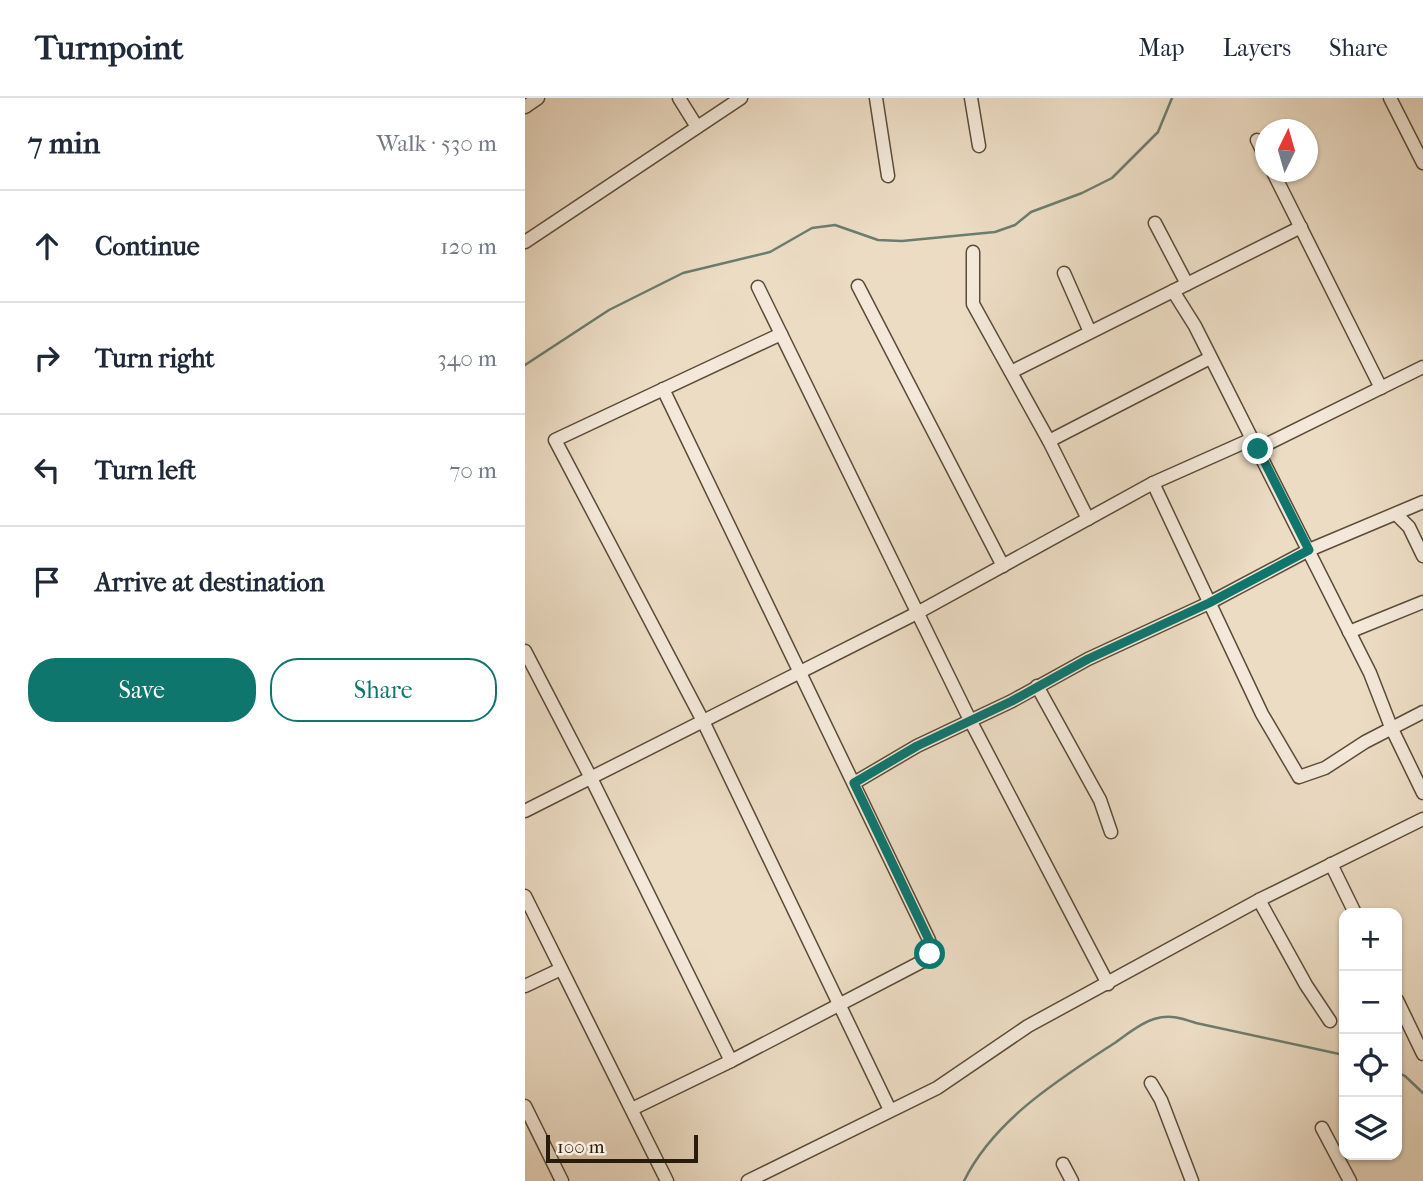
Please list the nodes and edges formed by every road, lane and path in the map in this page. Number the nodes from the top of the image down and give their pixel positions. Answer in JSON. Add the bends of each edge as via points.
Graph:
{"nodes":[{"id":1,"x":538,"y":98,"type":"edge"},
{"id":2,"x":679,"y":98,"type":"edge"},
{"id":3,"x":741,"y":98,"type":"edge"},
{"id":4,"x":876,"y":98,"type":"edge"},
{"id":5,"x":971,"y":98,"type":"edge"},
{"id":6,"x":1389,"y":98,"type":"edge"},
{"id":7,"x":525,"y":107,"type":"edge"},
{"id":8,"x":697,"y":127,"type":"junction"},
{"id":9,"x":979,"y":146,"type":"dead end"},
{"id":10,"x":1423,"y":163,"type":"edge"},
{"id":11,"x":888,"y":176,"type":"dead end"},
{"id":12,"x":1278,"y":182,"type":"edge"},
{"id":13,"x":1155,"y":223,"type":"dead end"},
{"id":14,"x":1301,"y":228,"type":"junction"},
{"id":15,"x":525,"y":242,"type":"edge"},
{"id":16,"x":973,"y":252,"type":"dead end"},
{"id":17,"x":1064,"y":273,"type":"dead end"},
{"id":18,"x":1187,"y":284,"type":"junction"},
{"id":19,"x":758,"y":286,"type":"dead end"},
{"id":20,"x":858,"y":286,"type":"dead end"},
{"id":21,"x":1173,"y":291,"type":"junction"},
{"id":22,"x":1090,"y":332,"type":"junction"},
{"id":23,"x":781,"y":334,"type":"junction"},
{"id":24,"x":1210,"y":358,"type":"junction"},
{"id":25,"x":1423,"y":367,"type":"edge"},
{"id":26,"x":1011,"y":372,"type":"junction"},
{"id":27,"x":1381,"y":388,"type":"junction"},
{"id":28,"x":663,"y":389,"type":"junction"},
{"id":29,"x":1049,"y":441,"type":"junction"},
{"id":30,"x":1255,"y":444,"type":"junction"},
{"id":31,"x":1153,"y":483,"type":"junction"},
{"id":32,"x":1423,"y":502,"type":"edge"},
{"id":33,"x":1396,"y":514,"type":"junction"},
{"id":34,"x":1088,"y":519,"type":"junction"},
{"id":35,"x":1309,"y":550,"type":"junction"},
{"id":36,"x":1423,"y":556,"type":"edge"},
{"id":37,"x":1003,"y":566,"type":"junction"},
{"id":38,"x":1423,"y":602,"type":"edge"},
{"id":39,"x":1209,"y":603,"type":"junction"},
{"id":40,"x":917,"y":613,"type":"junction"},
{"id":41,"x":1349,"y":632,"type":"junction"},
{"id":42,"x":525,"y":651,"type":"edge"},
{"id":43,"x":800,"y":672,"type":"junction"},
{"id":44,"x":1037,"y":686,"type":"junction"},
{"id":45,"x":1423,"y":712,"type":"edge"},
{"id":46,"x":970,"y":720,"type":"junction"},
{"id":47,"x":703,"y":721,"type":"junction"},
{"id":48,"x":1391,"y":727,"type":"junction"},
{"id":49,"x":591,"y":778,"type":"junction"},
{"id":50,"x":854,"y":783,"type":"junction"},
{"id":51,"x":1423,"y":793,"type":"edge"},
{"id":52,"x":525,"y":811,"type":"edge"},
{"id":53,"x":1423,"y":819,"type":"edge"},
{"id":54,"x":1111,"y":832,"type":"dead end"},
{"id":55,"x":1331,"y":864,"type":"junction"},
{"id":56,"x":525,"y":896,"type":"edge"},
{"id":57,"x":1259,"y":900,"type":"junction"},
{"id":58,"x":1353,"y":908,"type":"edge"},
{"id":59,"x":561,"y":969,"type":"junction"},
{"id":60,"x":1108,"y":984,"type":"junction"},
{"id":61,"x":525,"y":986,"type":"edge"},
{"id":62,"x":839,"y":1005,"type":"junction"},
{"id":63,"x":1402,"y":1010,"type":"edge"},
{"id":64,"x":1330,"y":1021,"type":"dead end"},
{"id":65,"x":1423,"y":1054,"type":"edge"},
{"id":66,"x":731,"y":1061,"type":"junction"},
{"id":67,"x":1151,"y":1083,"type":"dead end"},
{"id":68,"x":525,"y":1106,"type":"edge"},
{"id":69,"x":632,"y":1109,"type":"junction"},
{"id":70,"x":890,"y":1110,"type":"junction"},
{"id":71,"x":1322,"y":1128,"type":"dead end"},
{"id":72,"x":1063,"y":1164,"type":"dead end"},
{"id":73,"x":562,"y":1181,"type":"edge"},
{"id":74,"x":667,"y":1181,"type":"edge"},
{"id":75,"x":748,"y":1181,"type":"edge"},
{"id":76,"x":1072,"y":1181,"type":"edge"},
{"id":77,"x":1192,"y":1181,"type":"edge"},
{"id":78,"x":1350,"y":1181,"type":"edge"}],
"edges":[{"from":1,"to":7,"type":"street"},
{"from":2,"to":8,"type":"street"},
{"from":3,"to":8,"type":"street"},
{"from":4,"to":11,"type":"street"},
{"from":5,"to":9,"type":"street"},
{"from":6,"to":10,"type":"street"},
{"from":8,"to":15,"type":"street"},
{"from":12,"to":14,"type":"street"},
{"from":13,"to":18,"type":"street"},
{"from":14,"to":18,"type":"street"},
{"from":14,"to":27,"type":"street"},
{"from":16,"to":26,"type":"street","via":[[973,304]]},
{"from":17,"to":22,"type":"street"},
{"from":18,"to":21,"type":"street"},
{"from":19,"to":23,"type":"street"},
{"from":20,"to":37,"type":"street"},
{"from":21,"to":22,"type":"street"},
{"from":21,"to":24,"type":"street"},
{"from":22,"to":26,"type":"street"},
{"from":23,"to":28,"type":"street"},
{"from":23,"to":40,"type":"street"},
{"from":24,"to":29,"type":"street"},
{"from":24,"to":30,"type":"street"},
{"from":25,"to":27,"type":"street"},
{"from":26,"to":29,"type":"street"},
{"from":27,"to":30,"type":"street"},
{"from":28,"to":43,"type":"street"},
{"from":28,"to":47,"type":"street","via":[[555,440]]},
{"from":29,"to":34,"type":"street"},
{"from":30,"to":31,"type":"street"},
{"from":30,"to":35,"type":"street"},
{"from":31,"to":34,"type":"street"},
{"from":31,"to":39,"type":"street"},
{"from":32,"to":33,"type":"street"},
{"from":33,"to":35,"type":"street"},
{"from":33,"to":36,"type":"street","via":[[1409,527]]},
{"from":34,"to":37,"type":"street"},
{"from":35,"to":39,"type":"street"},
{"from":35,"to":41,"type":"street"},
{"from":37,"to":40,"type":"street"},
{"from":38,"to":41,"type":"street"},
{"from":39,"to":44,"type":"street"},
{"from":39,"to":48,"type":"street","via":[[1262,714],[1299,777],[1325,768]]},
{"from":40,"to":43,"type":"street"},
{"from":40,"to":46,"type":"street"},
{"from":41,"to":48,"type":"street"},
{"from":42,"to":49,"type":"street"},
{"from":43,"to":47,"type":"street"},
{"from":43,"to":50,"type":"street"},
{"from":44,"to":46,"type":"street"},
{"from":44,"to":54,"type":"street","via":[[1100,800]]},
{"from":45,"to":48,"type":"street"},
{"from":46,"to":50,"type":"street"},
{"from":46,"to":60,"type":"street"},
{"from":47,"to":49,"type":"street"},
{"from":47,"to":62,"type":"street"},
{"from":48,"to":51,"type":"street"},
{"from":49,"to":52,"type":"street"},
{"from":49,"to":66,"type":"street"},
{"from":50,"to":62,"type":"street","via":[[929,940],[930,954]]},
{"from":53,"to":55,"type":"street"},
{"from":55,"to":57,"type":"street"},
{"from":55,"to":58,"type":"street"},
{"from":56,"to":59,"type":"street"},
{"from":57,"to":60,"type":"street"},
{"from":57,"to":64,"type":"street"},
{"from":59,"to":61,"type":"street"},
{"from":59,"to":69,"type":"street"},
{"from":60,"to":70,"type":"street","via":[[1028,1026],[937,1088]]},
{"from":62,"to":66,"type":"street"},
{"from":62,"to":70,"type":"street"},
{"from":63,"to":65,"type":"street"},
{"from":66,"to":69,"type":"street"},
{"from":67,"to":77,"type":"street"},
{"from":68,"to":73,"type":"street"},
{"from":69,"to":74,"type":"street"},
{"from":70,"to":75,"type":"street"},
{"from":71,"to":78,"type":"street"},
{"from":72,"to":76,"type":"street"}]}
